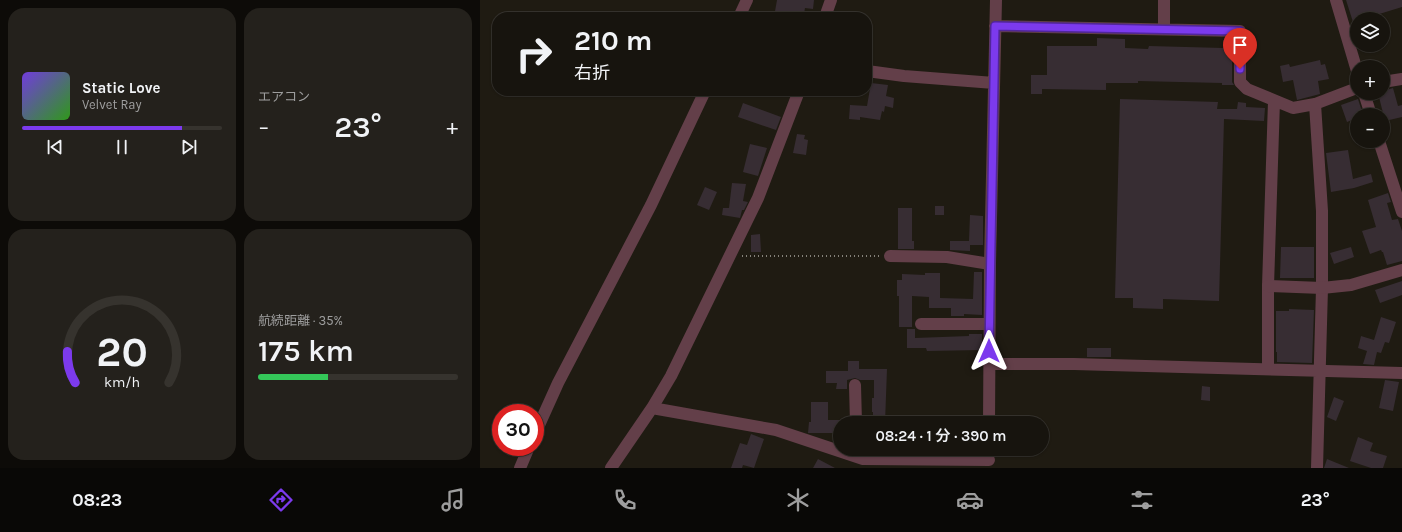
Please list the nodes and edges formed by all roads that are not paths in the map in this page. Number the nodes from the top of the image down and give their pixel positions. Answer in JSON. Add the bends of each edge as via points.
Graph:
{"nodes":[{"id":1,"x":748,"y":0,"type":"edge"},
{"id":2,"x":831,"y":0,"type":"edge"},
{"id":3,"x":996,"y":0,"type":"edge"},
{"id":4,"x":1164,"y":0,"type":"edge"},
{"id":5,"x":1336,"y":0,"type":"edge"},
{"id":6,"x":742,"y":12,"type":"edge"},
{"id":7,"x":827,"y":12,"type":"edge"},
{"id":8,"x":995,"y":26,"type":"junction"},
{"id":9,"x":1164,"y":29,"type":"junction"},
{"id":10,"x":1354,"y":60,"type":"edge"},
{"id":11,"x":872,"y":72,"type":"edge"},
{"id":12,"x":1402,"y":79,"type":"edge"},
{"id":13,"x":1390,"y":81,"type":"edge"},
{"id":14,"x":994,"y":83,"type":"junction"},
{"id":15,"x":1350,"y":91,"type":"edge"},
{"id":16,"x":702,"y":96,"type":"edge"},
{"id":17,"x":797,"y":96,"type":"edge"},
{"id":18,"x":1274,"y":101,"type":"junction"},
{"id":19,"x":1315,"y":104,"type":"junction"},
{"id":20,"x":1381,"y":148,"type":"edge"},
{"id":21,"x":1402,"y":212,"type":"edge"},
{"id":22,"x":890,"y":256,"type":"road end"},
{"id":23,"x":990,"y":264,"type":"junction"},
{"id":24,"x":1402,"y":270,"type":"edge"},
{"id":25,"x":1268,"y":286,"type":"junction"},
{"id":26,"x":1322,"y":288,"type":"junction"},
{"id":27,"x":921,"y":324,"type":"dead end"},
{"id":28,"x":989,"y":324,"type":"junction"},
{"id":29,"x":990,"y":364,"type":"junction"},
{"id":30,"x":1268,"y":369,"type":"junction"},
{"id":31,"x":1319,"y":370,"type":"junction"},
{"id":32,"x":1402,"y":373,"type":"edge"},
{"id":33,"x":855,"y":385,"type":"dead end"},
{"id":34,"x":652,"y":408,"type":"junction"},
{"id":35,"x":544,"y":414,"type":"edge"},
{"id":36,"x":856,"y":416,"type":"edge"},
{"id":37,"x":990,"y":416,"type":"edge"},
{"id":38,"x":833,"y":446,"type":"edge"},
{"id":39,"x":525,"y":456,"type":"edge"},
{"id":40,"x":860,"y":456,"type":"edge"},
{"id":41,"x":990,"y":459,"type":"edge"},
{"id":42,"x":897,"y":463,"type":"edge"},
{"id":43,"x":520,"y":468,"type":"edge"},
{"id":44,"x":611,"y":468,"type":"edge"},
{"id":45,"x":1317,"y":468,"type":"edge"}],
"edges":[{"from":1,"to":6,"type":"street"},
{"from":2,"to":7,"type":"street"},
{"from":3,"to":8,"type":"street"},
{"from":4,"to":9,"type":"street"},
{"from":5,"to":10,"type":"street"},
{"from":8,"to":9,"type":"street"},
{"from":8,"to":14,"type":"street"},
{"from":9,"to":18,"type":"street","via":[[1240,31],[1240,82],[1246,90]]},
{"from":11,"to":14,"type":"street"},
{"from":12,"to":13,"type":"street"},
{"from":14,"to":23,"type":"street"},
{"from":15,"to":19,"type":"street"},
{"from":16,"to":35,"type":"street","via":[[651,205]]},
{"from":17,"to":34,"type":"street","via":[[758,198],[671,376]]},
{"from":18,"to":19,"type":"street","via":[[1293,108]]},
{"from":18,"to":25,"type":"street"},
{"from":19,"to":26,"type":"street","via":[[1322,211]]},
{"from":20,"to":21,"type":"street"},
{"from":22,"to":23,"type":"street","via":[[947,256]]},
{"from":23,"to":28,"type":"street"},
{"from":24,"to":26,"type":"street","via":[[1351,285]]},
{"from":25,"to":26,"type":"street"},
{"from":25,"to":30,"type":"street"},
{"from":26,"to":31,"type":"street"},
{"from":27,"to":28,"type":"street"},
{"from":28,"to":29,"type":"street"},
{"from":29,"to":30,"type":"street"},
{"from":29,"to":37,"type":"street"},
{"from":30,"to":31,"type":"street"},
{"from":31,"to":32,"type":"street"},
{"from":31,"to":45,"type":"street"},
{"from":33,"to":36,"type":"street"},
{"from":34,"to":38,"type":"street","via":[[776,430]]},
{"from":34,"to":44,"type":"street"},
{"from":39,"to":43,"type":"street"},
{"from":40,"to":42,"type":"street","via":[[863,459]]},
{"from":41,"to":42,"type":"street"}]}
